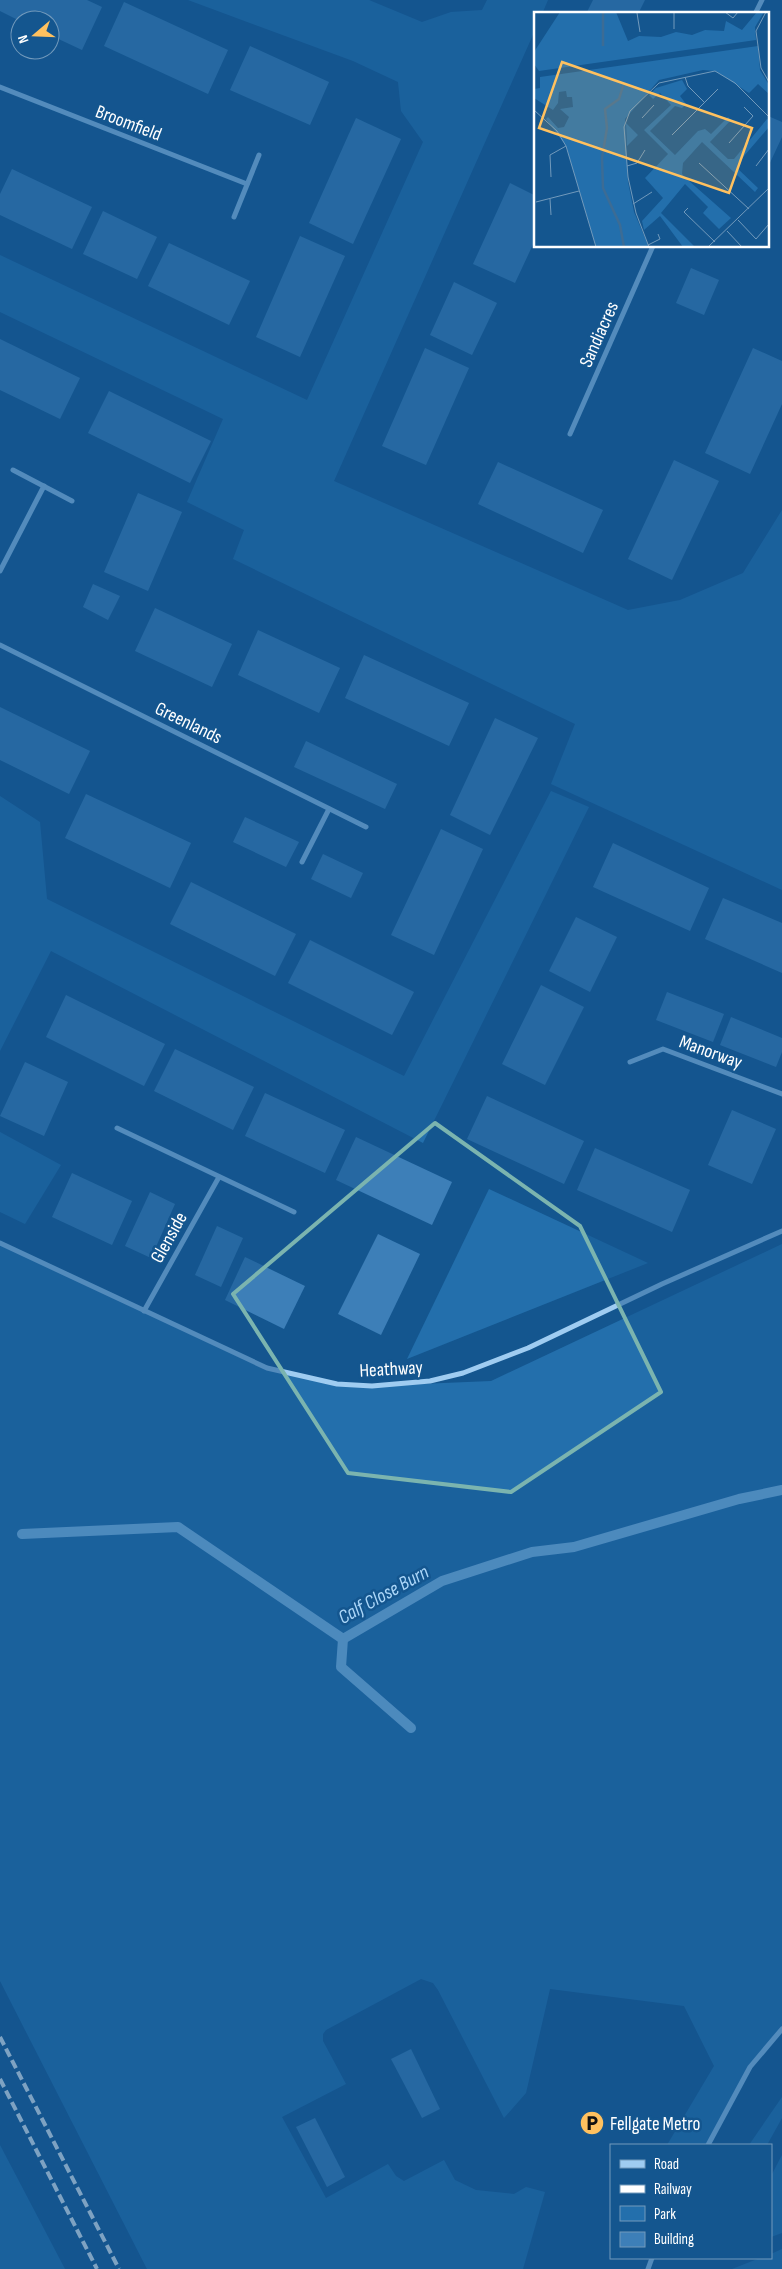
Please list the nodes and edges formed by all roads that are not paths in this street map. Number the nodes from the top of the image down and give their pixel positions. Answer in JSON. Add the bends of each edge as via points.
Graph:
{"nodes":[{"id":1,"x":762,"y":0,"type":"edge"},
{"id":2,"x":757,"y":12,"type":"edge"},
{"id":3,"x":0,"y":87,"type":"edge"},
{"id":4,"x":259,"y":155,"type":"dead end"},
{"id":5,"x":247,"y":184,"type":"junction"},
{"id":6,"x":234,"y":218,"type":"dead end"},
{"id":7,"x":652,"y":248,"type":"edge"},
{"id":8,"x":570,"y":434,"type":"dead end"},
{"id":9,"x":13,"y":470,"type":"dead end"},
{"id":10,"x":44,"y":486,"type":"junction"},
{"id":11,"x":72,"y":501,"type":"dead end"},
{"id":12,"x":0,"y":571,"type":"edge"},
{"id":13,"x":0,"y":645,"type":"edge"},
{"id":14,"x":329,"y":809,"type":"junction"},
{"id":15,"x":366,"y":827,"type":"dead end"},
{"id":16,"x":302,"y":862,"type":"dead end"},
{"id":17,"x":630,"y":1062,"type":"dead end"},
{"id":18,"x":782,"y":1094,"type":"edge"},
{"id":19,"x":117,"y":1128,"type":"dead end"},
{"id":20,"x":219,"y":1177,"type":"junction"},
{"id":21,"x":294,"y":1212,"type":"dead end"},
{"id":22,"x":782,"y":1231,"type":"edge"},
{"id":23,"x":0,"y":1243,"type":"edge"},
{"id":24,"x":144,"y":1311,"type":"junction"},
{"id":25,"x":782,"y":2030,"type":"edge"},
{"id":26,"x":709,"y":2144,"type":"edge"}],
"edges":[{"from":1,"to":2,"type":"street"},
{"from":3,"to":5,"type":"street","name":"Broomfield"},
{"from":4,"to":5,"type":"street"},
{"from":5,"to":6,"type":"street"},
{"from":7,"to":8,"type":"street","name":"Sandiacres"},
{"from":9,"to":10,"type":"street"},
{"from":10,"to":11,"type":"street"},
{"from":10,"to":12,"type":"street"},
{"from":13,"to":14,"type":"street","name":"Greenlands"},
{"from":14,"to":15,"type":"street","name":"Greenlands"},
{"from":14,"to":16,"type":"street"},
{"from":17,"to":18,"type":"street","name":"Manorway","via":[[663,1049]]},
{"from":19,"to":20,"type":"street"},
{"from":20,"to":21,"type":"street"},
{"from":20,"to":24,"type":"street","name":"Glenside"},
{"from":22,"to":24,"type":"street","name":"Heathway","via":[[528,1348],[430,1382],[372,1386],[337,1384],[267,1368]]},
{"from":23,"to":24,"type":"street","name":"Heathway"},
{"from":25,"to":26,"type":"street","via":[[750,2067]]}]}
